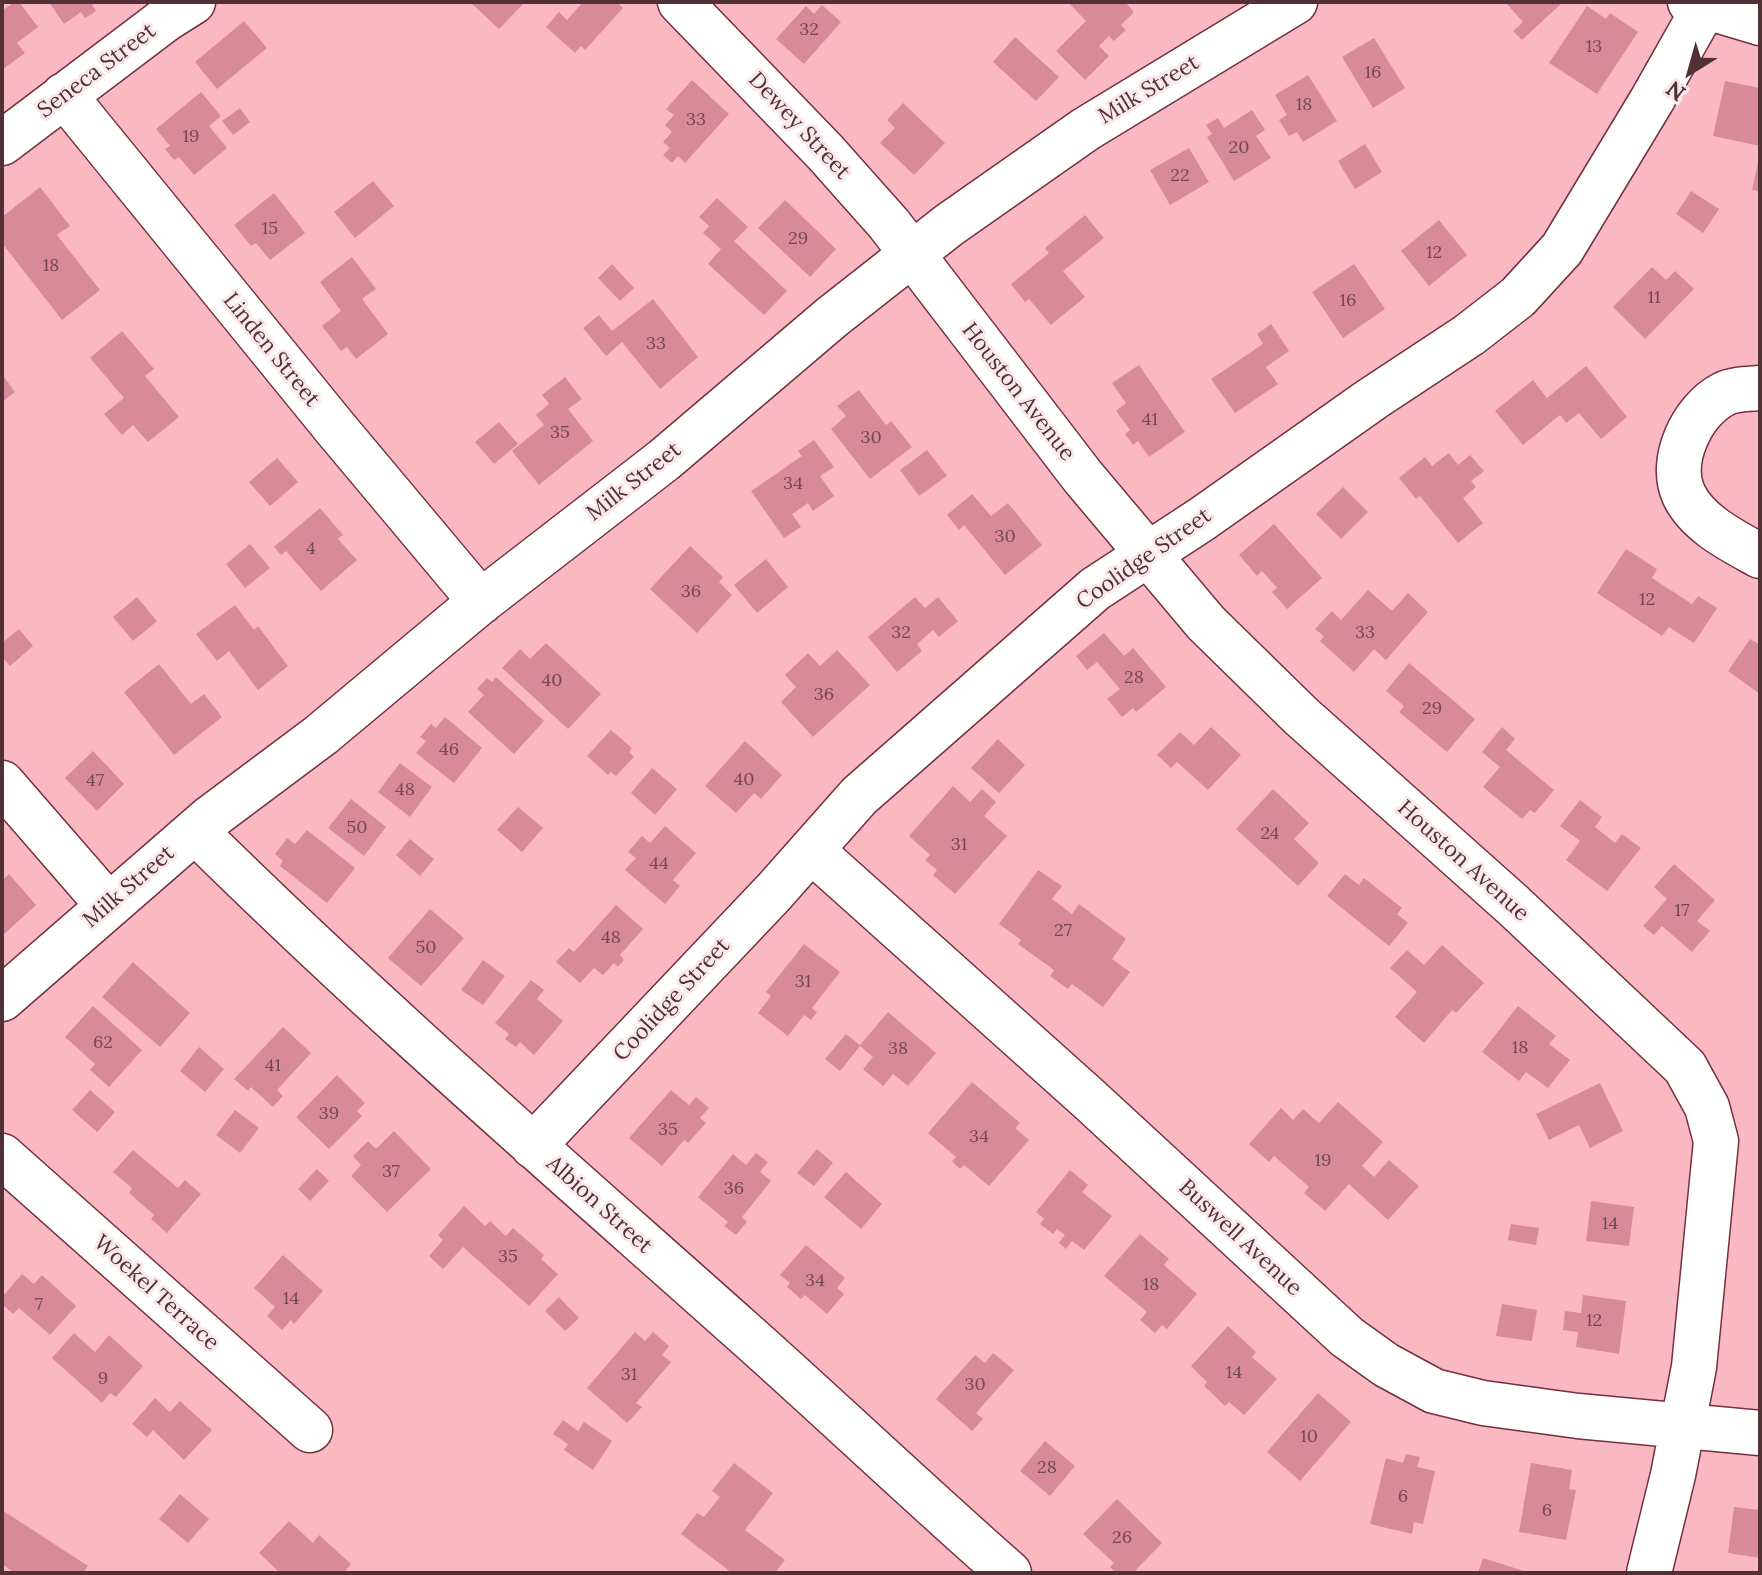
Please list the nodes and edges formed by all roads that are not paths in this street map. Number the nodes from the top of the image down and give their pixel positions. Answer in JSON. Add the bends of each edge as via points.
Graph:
{"nodes":[{"id":1,"x":193,"y":2,"type":"edge"},
{"id":2,"x":680,"y":2,"type":"edge"},
{"id":3,"x":1697,"y":5,"type":"edge"},
{"id":4,"x":1268,"y":8,"type":"edge"},
{"id":5,"x":1760,"y":23,"type":"edge"},
{"id":6,"x":64,"y":95,"type":"junction"},
{"id":7,"x":2,"y":143,"type":"edge"},
{"id":8,"x":912,"y":254,"type":"junction"},
{"id":9,"x":1760,"y":388,"type":"edge"},
{"id":10,"x":1147,"y":555,"type":"junction"},
{"id":11,"x":1760,"y":556,"type":"edge"},
{"id":12,"x":481,"y":602,"type":"junction"},
{"id":13,"x":2,"y":783,"type":"edge"},
{"id":14,"x":195,"y":831,"type":"junction"},
{"id":15,"x":811,"y":850,"type":"junction"},
{"id":16,"x":108,"y":905,"type":"junction"},
{"id":17,"x":2,"y":999,"type":"edge"},
{"id":18,"x":533,"y":1146,"type":"junction"},
{"id":19,"x":2,"y":1156,"type":"edge"},
{"id":20,"x":1683,"y":1425,"type":"junction"},
{"id":21,"x":310,"y":1430,"type":"dead end"},
{"id":22,"x":1760,"y":1433,"type":"edge"},
{"id":23,"x":1009,"y":1573,"type":"edge"},
{"id":24,"x":1649,"y":1573,"type":"edge"}],
"edges":[{"from":1,"to":6,"type":"street","name":"Seneca Street"},
{"from":2,"to":8,"type":"street","name":"Dewey Street","via":[[825,152]]},
{"from":3,"to":5,"type":"street"},
{"from":3,"to":10,"type":"street","name":"Coolidge Street","via":[[1652,100],[1562,249],[1518,297]]},
{"from":4,"to":8,"type":"street","name":"Milk Street","via":[[1013,177]]},
{"from":6,"to":7,"type":"street","name":"Seneca Street"},
{"from":6,"to":12,"type":"street","name":"Linden Street"},
{"from":8,"to":10,"type":"street","name":"Houston Avenue"},
{"from":8,"to":12,"type":"street","name":"Milk Street","via":[[664,460]]},
{"from":9,"to":11,"type":"street","via":[[1724,394],[1697,416],[1678,471],[1683,494],[1698,515]]},
{"from":10,"to":15,"type":"street","name":"Coolidge Street","via":[[1095,589],[955,711],[859,796]]},
{"from":10,"to":20,"type":"street","name":"Houston Avenue","via":[[1206,623],[1301,716],[1685,1067],[1707,1107],[1716,1141],[1694,1367]]},
{"from":12,"to":14,"type":"street","name":"Milk Street"},
{"from":13,"to":16,"type":"street"},
{"from":14,"to":16,"type":"street","name":"Milk Street"},
{"from":14,"to":18,"type":"street","name":"Albion Street"},
{"from":15,"to":18,"type":"street","name":"Coolidge Street"},
{"from":15,"to":20,"type":"street","name":"Buswell Avenue","via":[[1347,1337],[1386,1365],[1434,1391],[1483,1403]]},
{"from":16,"to":17,"type":"street","name":"Milk Street"},
{"from":18,"to":23,"type":"street","name":"Albion Street"},
{"from":19,"to":21,"type":"street","name":"Woekel Terrace"},
{"from":20,"to":22,"type":"street","name":"Buswell Avenue"},
{"from":20,"to":24,"type":"street","name":"Houston Avenue"}]}
